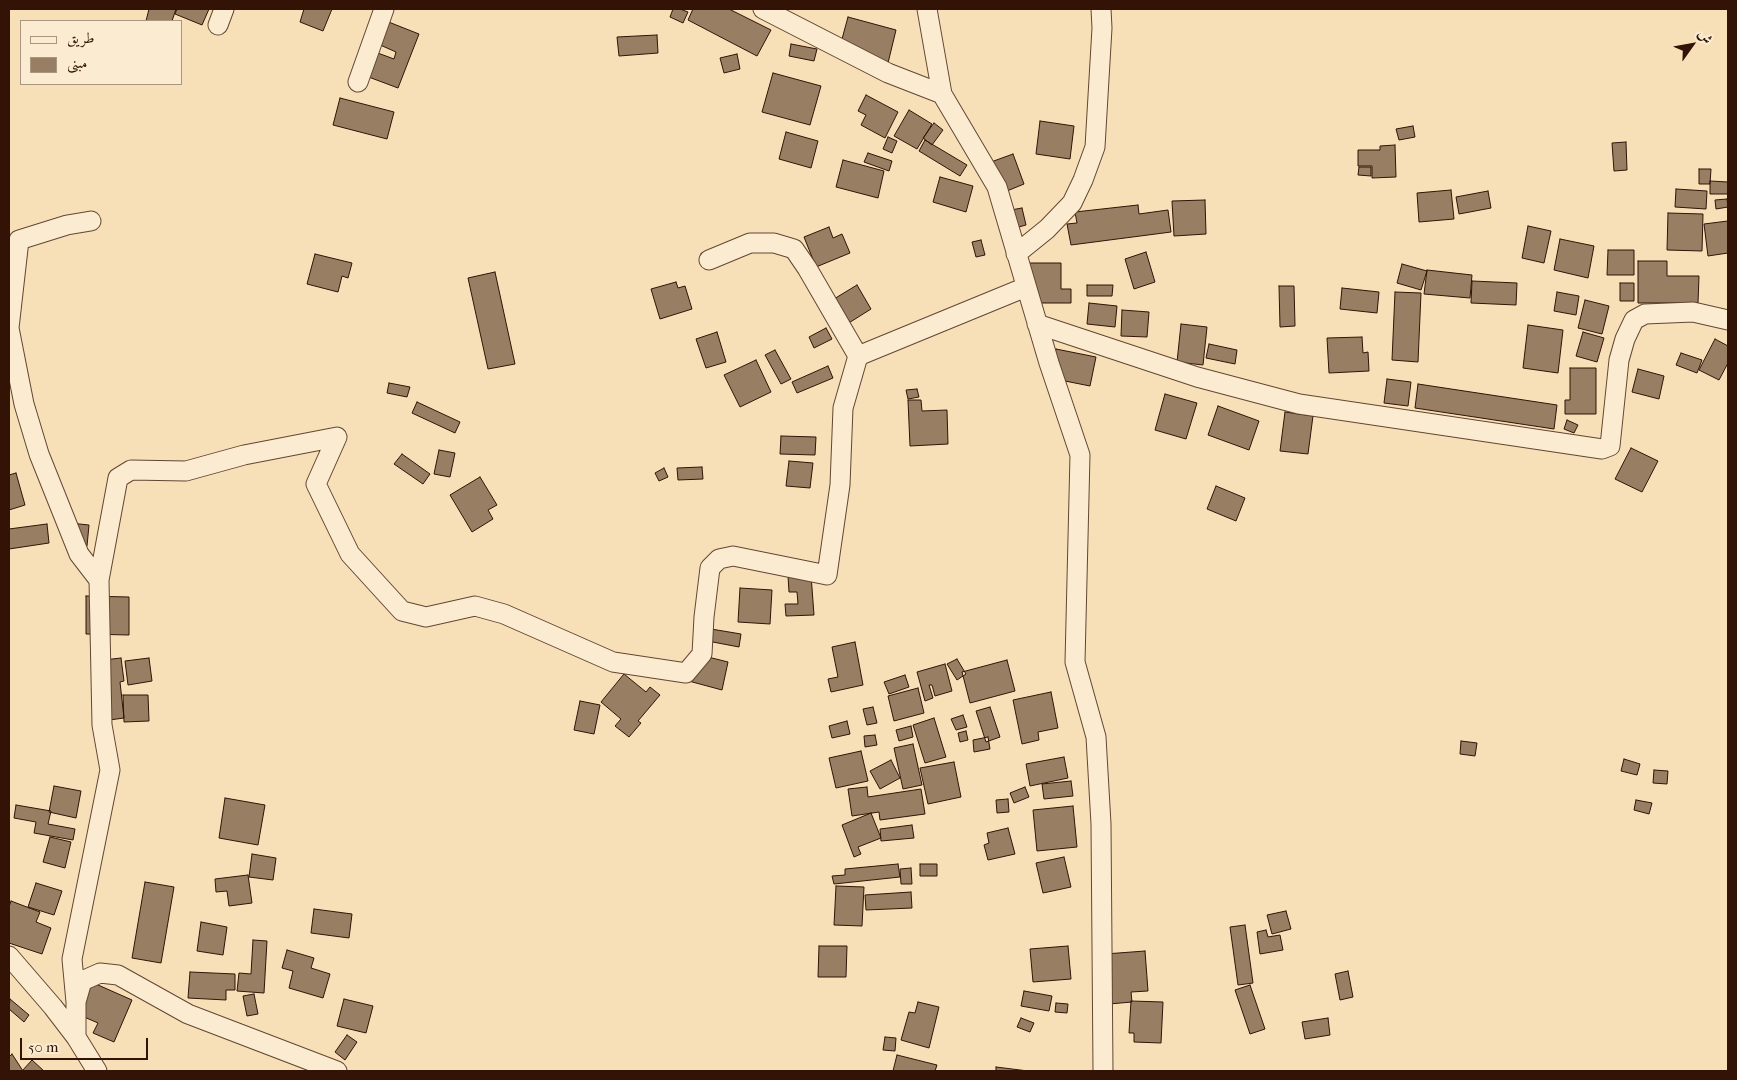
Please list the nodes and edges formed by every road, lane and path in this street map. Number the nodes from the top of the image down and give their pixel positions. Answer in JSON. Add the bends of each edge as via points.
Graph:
{"nodes":[{"id":1,"x":384,"y":9,"type":"edge"},
{"id":2,"x":763,"y":9,"type":"edge"},
{"id":3,"x":927,"y":9,"type":"edge"},
{"id":4,"x":1101,"y":9,"type":"edge"},
{"id":5,"x":358,"y":82,"type":"dead end"},
{"id":6,"x":942,"y":94,"type":"junction"},
{"id":7,"x":91,"y":221,"type":"dead end"},
{"id":8,"x":1016,"y":254,"type":"junction"},
{"id":9,"x":709,"y":260,"type":"dead end"},
{"id":10,"x":1026,"y":287,"type":"junction"},
{"id":11,"x":1728,"y":320,"type":"edge"},
{"id":12,"x":1037,"y":324,"type":"junction"},
{"id":13,"x":858,"y":356,"type":"junction"},
{"id":14,"x":98,"y":580,"type":"junction"},
{"id":15,"x":9,"y":956,"type":"edge"},
{"id":16,"x":76,"y":1002,"type":"junction"},
{"id":17,"x":76,"y":1037,"type":"junction"},
{"id":18,"x":97,"y":1071,"type":"edge"},
{"id":19,"x":337,"y":1071,"type":"edge"},
{"id":20,"x":1103,"y":1071,"type":"edge"}],
"edges":[{"from":1,"to":5,"type":"street"},
{"from":2,"to":6,"type":"street","via":[[888,73]]},
{"from":3,"to":6,"type":"street"},
{"from":4,"to":8,"type":"street","via":[[1095,147],[1072,202],[1047,229]]},
{"from":6,"to":8,"type":"street","via":[[997,187]]},
{"from":7,"to":14,"type":"street","via":[[20,240],[9,328],[24,404],[39,454],[79,554]]},
{"from":8,"to":10,"type":"street"},
{"from":9,"to":13,"type":"street","via":[[750,242],[774,243],[794,249]]},
{"from":10,"to":12,"type":"street"},
{"from":10,"to":13,"type":"street"},
{"from":11,"to":12,"type":"street","via":[[1693,312],[1645,314],[1634,320],[1620,360],[1610,446],[1602,449],[1299,404],[1197,377]]},
{"from":12,"to":20,"type":"street","via":[[1080,454],[1075,662],[1096,737],[1101,824]]},
{"from":13,"to":14,"type":"street","via":[[843,408],[840,485],[827,575],[733,556],[719,559],[710,568],[702,654],[686,673],[613,662],[504,614],[474,606],[426,617],[402,611],[350,554],[316,484],[337,436],[244,455],[186,472],[131,470],[118,478]]},
{"from":14,"to":16,"type":"street","via":[[102,725],[110,770],[72,959]]},
{"from":15,"to":17,"type":"street"},
{"from":16,"to":17,"type":"street"},
{"from":16,"to":19,"type":"street","via":[[82,981],[100,973],[118,975],[188,1014]]},
{"from":17,"to":18,"type":"street"}]}
